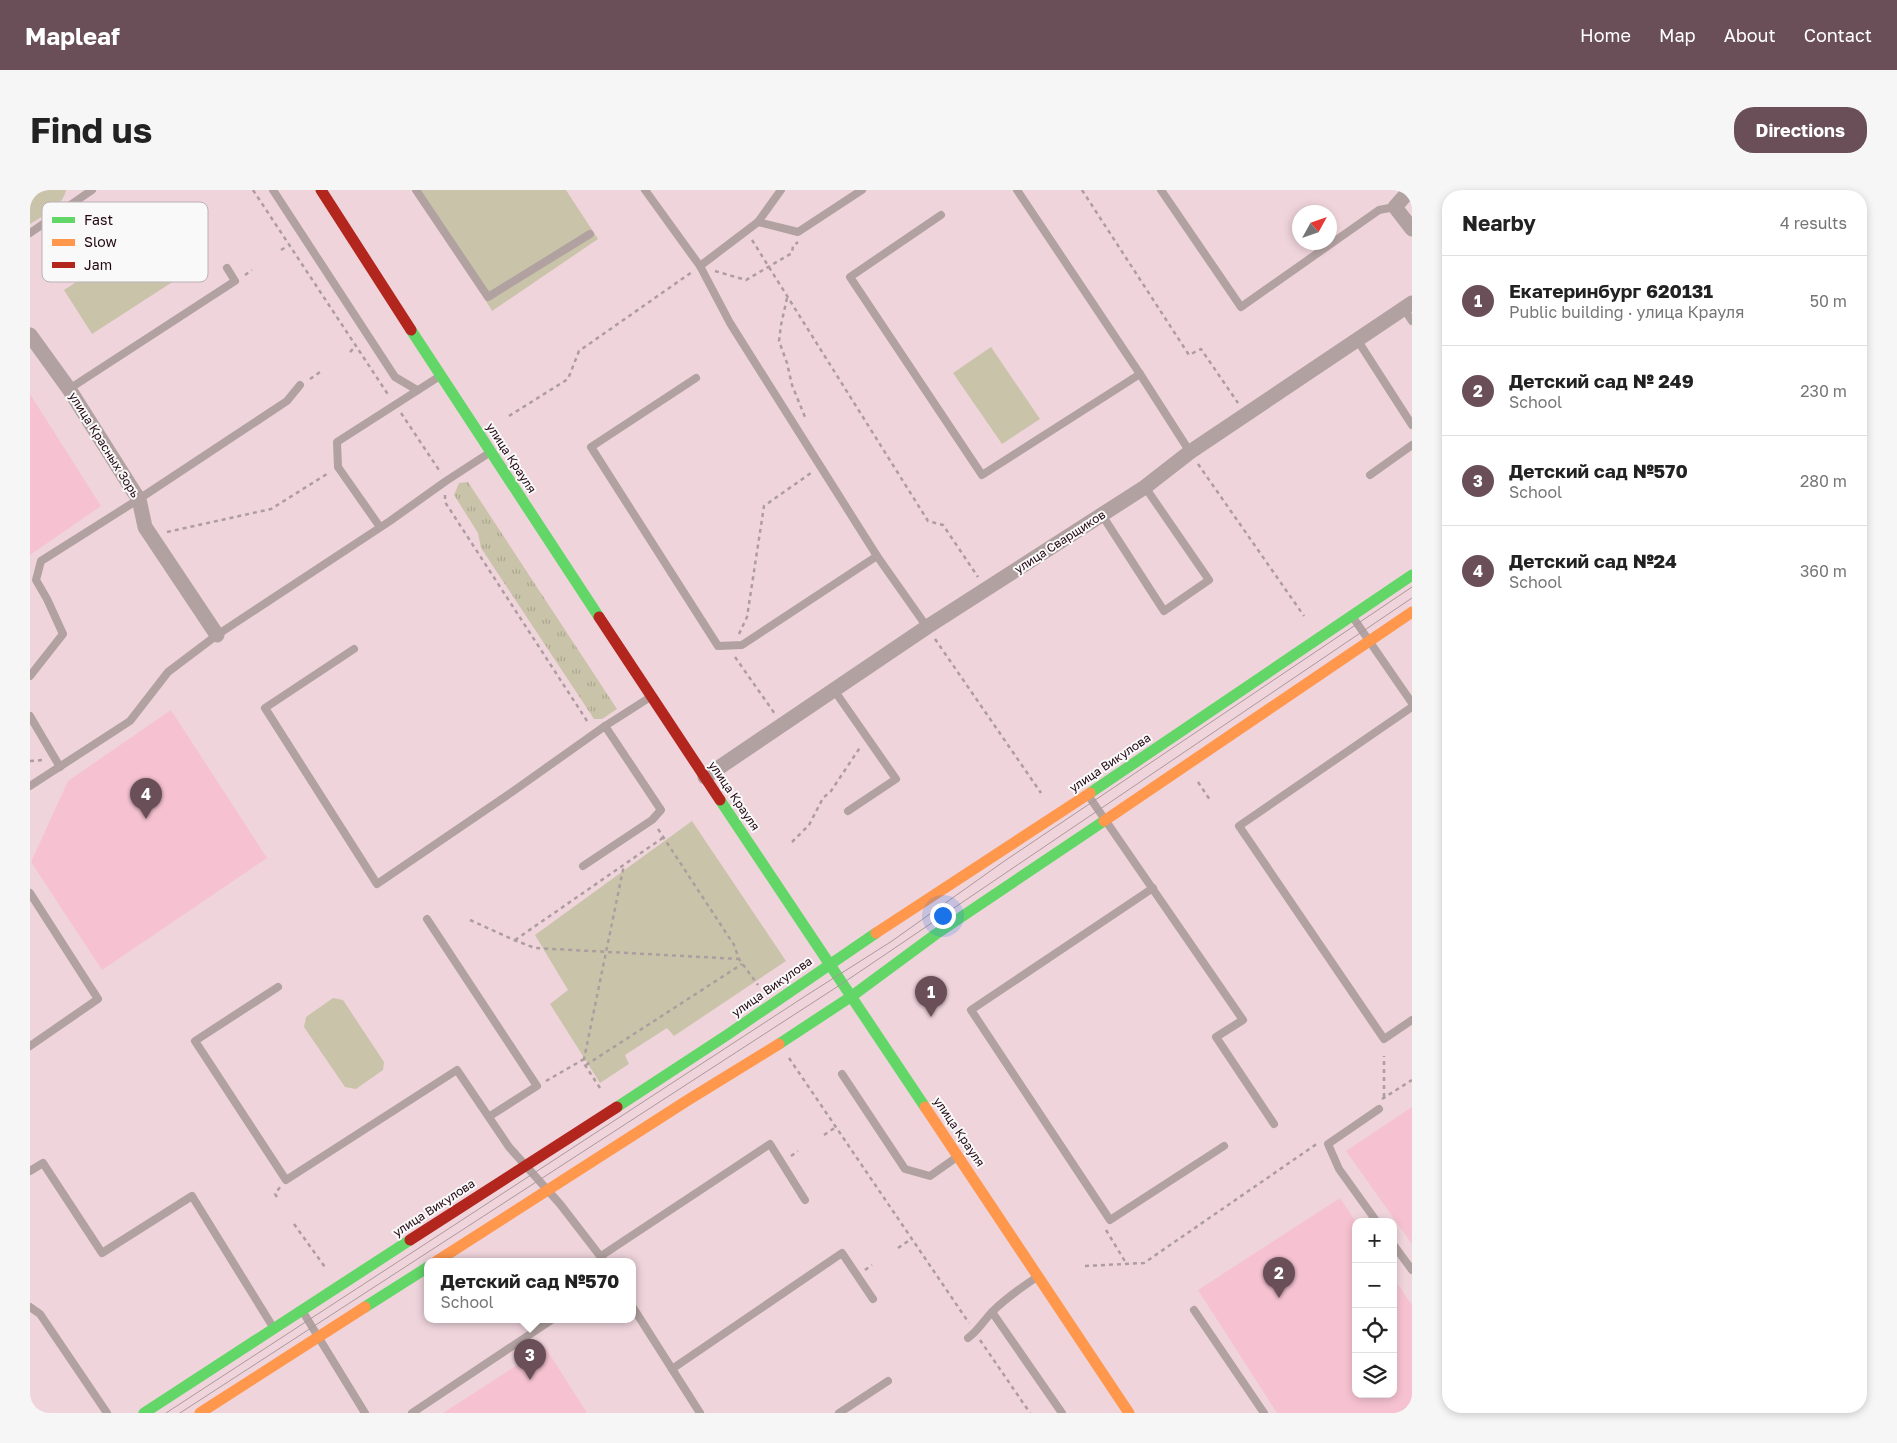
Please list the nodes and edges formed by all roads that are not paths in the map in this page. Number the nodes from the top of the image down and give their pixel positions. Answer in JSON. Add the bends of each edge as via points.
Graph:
{"nodes":[{"id":1,"x":92,"y":190,"type":"edge"},
{"id":2,"x":273,"y":190,"type":"edge"},
{"id":3,"x":321,"y":190,"type":"edge"},
{"id":4,"x":416,"y":190,"type":"edge"},
{"id":5,"x":646,"y":190,"type":"edge"},
{"id":6,"x":781,"y":190,"type":"edge"},
{"id":7,"x":862,"y":190,"type":"edge"},
{"id":8,"x":1016,"y":190,"type":"edge"},
{"id":9,"x":1161,"y":190,"type":"edge"},
{"id":10,"x":1410,"y":190,"type":"edge"},
{"id":11,"x":75,"y":202,"type":"edge"},
{"id":12,"x":1395,"y":207,"type":"junction"},
{"id":13,"x":941,"y":215,"type":"dead end"},
{"id":14,"x":758,"y":222,"type":"junction"},
{"id":15,"x":42,"y":225,"type":"edge"},
{"id":16,"x":1412,"y":229,"type":"edge"},
{"id":17,"x":30,"y":233,"type":"edge"},
{"id":18,"x":590,"y":234,"type":"dead end"},
{"id":19,"x":700,"y":266,"type":"junction"},
{"id":20,"x":226,"y":268,"type":"dead end"},
{"id":21,"x":1409,"y":311,"type":"edge"},
{"id":22,"x":30,"y":335,"type":"edge"},
{"id":23,"x":1358,"y":341,"type":"junction"},
{"id":24,"x":1140,"y":374,"type":"junction"},
{"id":25,"x":440,"y":376,"type":"junction"},
{"id":26,"x":696,"y":378,"type":"dead end"},
{"id":27,"x":300,"y":385,"type":"dead end"},
{"id":28,"x":69,"y":389,"type":"junction"},
{"id":29,"x":417,"y":390,"type":"junction"},
{"id":30,"x":1412,"y":425,"type":"edge"},
{"id":31,"x":1412,"y":444,"type":"edge"},
{"id":32,"x":490,"y":452,"type":"junction"},
{"id":33,"x":1190,"y":452,"type":"junction"},
{"id":34,"x":1370,"y":476,"type":"dead end"},
{"id":35,"x":1145,"y":487,"type":"junction"},
{"id":36,"x":139,"y":499,"type":"junction"},
{"id":37,"x":1102,"y":515,"type":"junction"},
{"id":38,"x":380,"y":527,"type":"junction"},
{"id":39,"x":877,"y":556,"type":"junction"},
{"id":40,"x":1412,"y":576,"type":"edge"},
{"id":41,"x":1412,"y":612,"type":"edge"},
{"id":42,"x":1352,"y":616,"type":"junction"},
{"id":43,"x":927,"y":627,"type":"junction"},
{"id":44,"x":217,"y":635,"type":"junction"},
{"id":45,"x":1369,"y":641,"type":"junction"},
{"id":46,"x":354,"y":649,"type":"dead end"},
{"id":47,"x":30,"y":676,"type":"edge"},
{"id":48,"x":834,"y":690,"type":"junction"},
{"id":49,"x":652,"y":696,"type":"junction"},
{"id":50,"x":1412,"y":703,"type":"edge"},
{"id":51,"x":1412,"y":707,"type":"edge"},
{"id":52,"x":30,"y":716,"type":"edge"},
{"id":53,"x":605,"y":726,"type":"junction"},
{"id":54,"x":60,"y":766,"type":"junction"},
{"id":55,"x":705,"y":777,"type":"junction"},
{"id":56,"x":30,"y":786,"type":"edge"},
{"id":57,"x":1088,"y":795,"type":"junction"},
{"id":58,"x":848,"y":811,"type":"dead end"},
{"id":59,"x":1105,"y":819,"type":"junction"},
{"id":60,"x":583,"y":866,"type":"dead end"},
{"id":61,"x":1153,"y":888,"type":"junction"},
{"id":62,"x":30,"y":893,"type":"edge"},
{"id":63,"x":427,"y":919,"type":"dead end"},
{"id":64,"x":830,"y":963,"type":"junction"},
{"id":65,"x":278,"y":988,"type":"dead end"},
{"id":66,"x":852,"y":996,"type":"junction"},
{"id":67,"x":1412,"y":1020,"type":"edge"},
{"id":68,"x":30,"y":1046,"type":"edge"},
{"id":69,"x":842,"y":1074,"type":"dead end"},
{"id":70,"x":1378,"y":1106,"type":"road end"},
{"id":71,"x":490,"y":1116,"type":"junction"},
{"id":72,"x":1274,"y":1124,"type":"dead end"},
{"id":73,"x":1224,"y":1146,"type":"dead end"},
{"id":74,"x":958,"y":1155,"type":"junction"},
{"id":75,"x":526,"y":1165,"type":"junction"},
{"id":76,"x":30,"y":1171,"type":"edge"},
{"id":77,"x":548,"y":1190,"type":"junction"},
{"id":78,"x":805,"y":1200,"type":"dead end"},
{"id":79,"x":1374,"y":1218,"type":"edge"},
{"id":80,"x":1397,"y":1249,"type":"edge"},
{"id":81,"x":442,"y":1258,"type":"edge"},
{"id":82,"x":601,"y":1258,"type":"edge"},
{"id":83,"x":603,"y":1258,"type":"edge"},
{"id":84,"x":424,"y":1270,"type":"edge"},
{"id":85,"x":1412,"y":1270,"type":"edge"},
{"id":86,"x":1039,"y":1276,"type":"junction"},
{"id":87,"x":873,"y":1299,"type":"dead end"},
{"id":88,"x":30,"y":1307,"type":"edge"},
{"id":89,"x":1194,"y":1310,"type":"dead end"},
{"id":90,"x":302,"y":1311,"type":"junction"},
{"id":91,"x":636,"y":1312,"type":"edge"},
{"id":92,"x":992,"y":1312,"type":"junction"},
{"id":93,"x":547,"y":1323,"type":"edge"},
{"id":94,"x":274,"y":1329,"type":"junction"},
{"id":95,"x":318,"y":1337,"type":"junction"},
{"id":96,"x":968,"y":1338,"type":"dead end"},
{"id":97,"x":672,"y":1369,"type":"junction"},
{"id":98,"x":888,"y":1381,"type":"dead end"},
{"id":99,"x":1126,"y":1412,"type":"edge"},
{"id":100,"x":107,"y":1413,"type":"edge"},
{"id":101,"x":144,"y":1413,"type":"edge"},
{"id":102,"x":200,"y":1413,"type":"edge"},
{"id":103,"x":365,"y":1413,"type":"edge"},
{"id":104,"x":412,"y":1413,"type":"edge"},
{"id":105,"x":700,"y":1413,"type":"edge"},
{"id":106,"x":839,"y":1413,"type":"edge"},
{"id":107,"x":1062,"y":1413,"type":"edge"},
{"id":108,"x":1264,"y":1413,"type":"edge"}],
"edges":[{"from":1,"to":11,"type":"lane"},
{"from":2,"to":29,"type":"lane","via":[[396,377]]},
{"from":3,"to":25,"type":"street","name":"улица Крауля"},
{"from":4,"to":18,"type":"lane","via":[[488,297]]},
{"from":5,"to":19,"type":"lane"},
{"from":6,"to":14,"type":"lane"},
{"from":7,"to":14,"type":"lane","via":[[798,232]]},
{"from":8,"to":24,"type":"lane"},
{"from":9,"to":12,"type":"lane","via":[[1241,307],[1380,210]]},
{"from":10,"to":12,"type":"street"},
{"from":12,"to":16,"type":"street"},
{"from":13,"to":24,"type":"lane","via":[[850,277],[982,475]]},
{"from":14,"to":19,"type":"lane"},
{"from":15,"to":17,"type":"lane"},
{"from":19,"to":39,"type":"lane","via":[[730,323]]},
{"from":20,"to":28,"type":"lane","via":[[235,282]]},
{"from":21,"to":23,"type":"street","name":"улица Сварщиков"},
{"from":22,"to":28,"type":"street","name":"улица Красных Зорь"},
{"from":23,"to":30,"type":"lane"},
{"from":23,"to":33,"type":"street","name":"улица Сварщиков"},
{"from":24,"to":33,"type":"lane"},
{"from":25,"to":29,"type":"lane"},
{"from":25,"to":32,"type":"street","name":"улица Крауля"},
{"from":26,"to":39,"type":"lane","via":[[591,447],[718,646],[742,645]]},
{"from":27,"to":36,"type":"lane","via":[[287,400]]},
{"from":28,"to":36,"type":"street","name":"улица Красных Зорь"},
{"from":29,"to":38,"type":"lane","via":[[336,442],[338,467]]},
{"from":31,"to":34,"type":"lane"},
{"from":32,"to":38,"type":"lane"},
{"from":32,"to":49,"type":"street","name":"улица Крауля"},
{"from":33,"to":35,"type":"street","name":"улица Сварщиков"},
{"from":35,"to":37,"type":"street","name":"улица Сварщиков"},
{"from":35,"to":37,"type":"lane","via":[[1209,580],[1164,611]]},
{"from":36,"to":44,"type":"street","name":"улица Красных Зорь","via":[[146,527]]},
{"from":36,"to":47,"type":"lane","via":[[41,561],[36,580],[62,634]]},
{"from":37,"to":43,"type":"street","name":"улица Сварщиков"},
{"from":38,"to":44,"type":"lane"},
{"from":39,"to":43,"type":"lane"},
{"from":40,"to":42,"type":"street","name":"улица Викулова"},
{"from":41,"to":45,"type":"street"},
{"from":42,"to":45,"type":"lane"},
{"from":42,"to":57,"type":"street","name":"улица Викулова"},
{"from":43,"to":48,"type":"street","name":"улица Сварщиков"},
{"from":44,"to":54,"type":"lane","via":[[168,672],[130,721]]},
{"from":45,"to":50,"type":"lane"},
{"from":45,"to":59,"type":"street"},
{"from":46,"to":53,"type":"lane","via":[[265,708],[376,884]]},
{"from":48,"to":55,"type":"street","name":"улица Сварщиков"},
{"from":48,"to":58,"type":"lane","via":[[896,779]]},
{"from":49,"to":53,"type":"lane"},
{"from":49,"to":55,"type":"street","name":"улица Крауля"},
{"from":51,"to":67,"type":"lane","via":[[1239,826],[1384,1039]]},
{"from":52,"to":54,"type":"lane"},
{"from":53,"to":60,"type":"lane","via":[[661,810],[652,820]]},
{"from":54,"to":56,"type":"lane"},
{"from":55,"to":64,"type":"street","name":"улица Крауля"},
{"from":57,"to":59,"type":"lane"},
{"from":57,"to":64,"type":"street","name":"улица Викулова"},
{"from":59,"to":61,"type":"lane"},
{"from":59,"to":66,"type":"street","via":[[936,934]]},
{"from":61,"to":72,"type":"lane","via":[[1243,1020],[1216,1037]]},
{"from":61,"to":73,"type":"lane","via":[[971,1010],[1110,1220]]},
{"from":62,"to":68,"type":"lane","via":[[98,999]]},
{"from":63,"to":71,"type":"lane","via":[[537,1086]]},
{"from":64,"to":66,"type":"street","name":"улица Крауля"},
{"from":64,"to":75,"type":"street","name":"улица Викулова","via":[[727,1035]]},
{"from":65,"to":71,"type":"lane","via":[[195,1042],[286,1180],[457,1070]]},
{"from":66,"to":74,"type":"street","name":"улица Крауля"},
{"from":66,"to":77,"type":"street"},
{"from":69,"to":74,"type":"lane","via":[[905,1169],[930,1176]]},
{"from":70,"to":79,"type":"lane","via":[[1328,1144],[1339,1169]]},
{"from":71,"to":75,"type":"lane","via":[[509,1147]]},
{"from":74,"to":86,"type":"street","name":"улица Крауля"},
{"from":75,"to":77,"type":"lane"},
{"from":75,"to":90,"type":"street","name":"улица Викулова"},
{"from":76,"to":94,"type":"lane","via":[[43,1163],[102,1253],[192,1196]]},
{"from":77,"to":81,"type":"street"},
{"from":77,"to":82,"type":"lane"},
{"from":78,"to":83,"type":"lane","via":[[770,1144]]},
{"from":80,"to":85,"type":"lane"},
{"from":84,"to":95,"type":"street"},
{"from":86,"to":92,"type":"lane","via":[[1019,1288]]},
{"from":86,"to":99,"type":"street","name":"улица Крауля"},
{"from":87,"to":97,"type":"lane","via":[[842,1253]]},
{"from":88,"to":100,"type":"lane","via":[[40,1314]]},
{"from":89,"to":108,"type":"lane"},
{"from":90,"to":94,"type":"street","name":"улица Викулова"},
{"from":90,"to":95,"type":"lane"},
{"from":91,"to":97,"type":"lane"},
{"from":92,"to":96,"type":"lane"},
{"from":92,"to":107,"type":"lane"},
{"from":93,"to":104,"type":"lane"},
{"from":94,"to":101,"type":"street","name":"улица Викулова"},
{"from":95,"to":102,"type":"street"},
{"from":95,"to":103,"type":"lane"},
{"from":97,"to":105,"type":"lane"},
{"from":98,"to":106,"type":"lane"}]}
